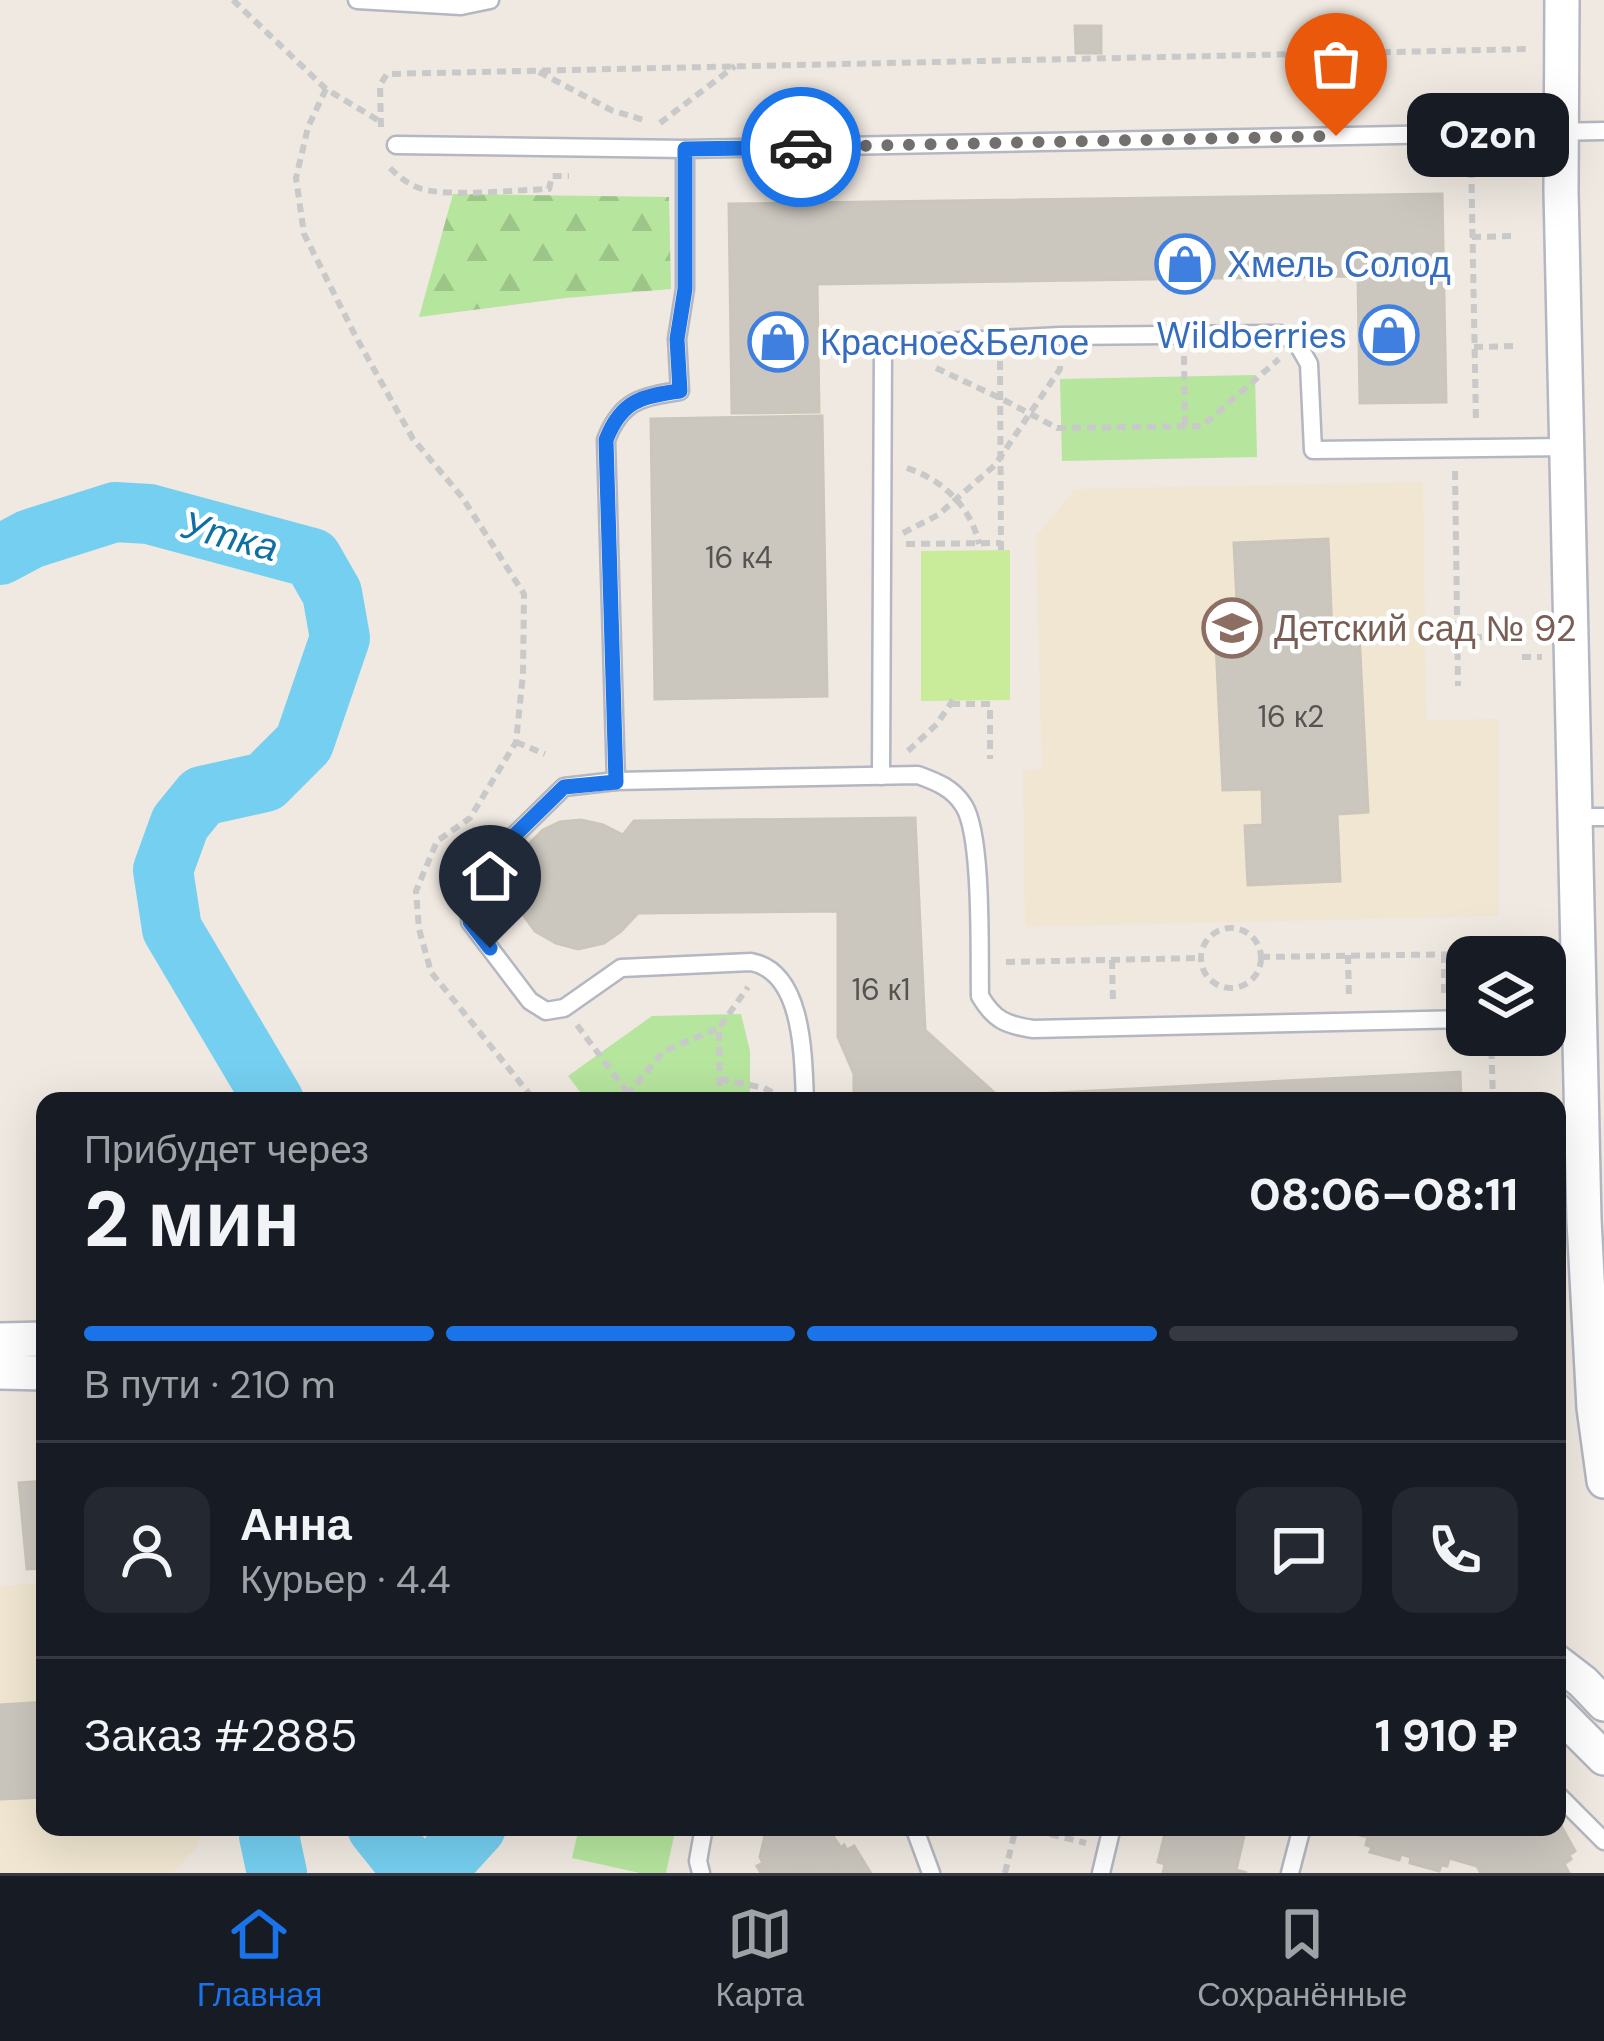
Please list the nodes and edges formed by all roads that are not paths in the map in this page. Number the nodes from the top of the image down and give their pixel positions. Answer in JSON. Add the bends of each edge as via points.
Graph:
{"nodes":[{"id":1,"x":357,"y":0,"type":"edge"},
{"id":2,"x":490,"y":0,"type":"edge"},
{"id":3,"x":1562,"y":0,"type":"edge"},
{"id":4,"x":1562,"y":131,"type":"junction"},
{"id":5,"x":1604,"y":131,"type":"edge"},
{"id":6,"x":388,"y":140,"type":"road end"},
{"id":7,"x":685,"y":149,"type":"junction"},
{"id":8,"x":1567,"y":448,"type":"junction"},
{"id":9,"x":881,"y":776,"type":"junction"},
{"id":10,"x":616,"y":782,"type":"junction"},
{"id":11,"x":1590,"y":817,"type":"edge"},
{"id":12,"x":1566,"y":1017,"type":"edge"},
{"id":13,"x":1580,"y":1017,"type":"junction"},
{"id":14,"x":1446,"y":1020,"type":"edge"},
{"id":15,"x":805,"y":1092,"type":"edge"},
{"id":16,"x":1596,"y":1301,"type":"edge"},
{"id":17,"x":0,"y":1340,"type":"edge"},
{"id":18,"x":36,"y":1340,"type":"edge"},
{"id":19,"x":0,"y":1372,"type":"edge"},
{"id":20,"x":36,"y":1373,"type":"edge"},
{"id":21,"x":1604,"y":1481,"type":"edge"},
{"id":22,"x":1566,"y":1669,"type":"edge"},
{"id":23,"x":1604,"y":1704,"type":"edge"},
{"id":24,"x":1566,"y":1718,"type":"edge"},
{"id":25,"x":1600,"y":1744,"type":"edge"},
{"id":26,"x":1566,"y":1803,"type":"edge"},
{"id":27,"x":702,"y":1836,"type":"edge"},
{"id":28,"x":917,"y":1836,"type":"edge"},
{"id":29,"x":1110,"y":1836,"type":"edge"},
{"id":30,"x":1300,"y":1836,"type":"edge"},
{"id":31,"x":1604,"y":1841,"type":"edge"},
{"id":32,"x":701,"y":1873,"type":"edge"},
{"id":33,"x":931,"y":1873,"type":"edge"},
{"id":34,"x":1101,"y":1873,"type":"edge"},
{"id":35,"x":1291,"y":1873,"type":"edge"}],
"edges":[{"from":1,"to":2,"type":"lane"},
{"from":3,"to":4,"type":"street"},
{"from":4,"to":5,"type":"lane"},
{"from":4,"to":7,"type":"lane"},
{"from":4,"to":8,"type":"street"},
{"from":6,"to":7,"type":"lane"},
{"from":7,"to":10,"type":"lane","via":[[680,391],[634,402],[615,416],[606,440]]},
{"from":8,"to":9,"type":"lane","via":[[1313,450],[1309,364],[1280,334],[883,344]]},
{"from":8,"to":11,"type":"street"},
{"from":9,"to":10,"type":"lane"},
{"from":9,"to":14,"type":"lane","via":[[944,784],[964,805],[974,832],[980,996],[1011,1026]]},
{"from":10,"to":15,"type":"lane","via":[[564,787],[471,878],[470,922],[546,1011],[564,1008],[621,968],[764,964],[788,990]]},
{"from":11,"to":13,"type":"street"},
{"from":12,"to":13,"type":"lane"},
{"from":13,"to":16,"type":"street","via":[[1578,1221]]},
{"from":16,"to":21,"type":"street","via":[[1594,1408]]},
{"from":17,"to":18,"type":"street"},
{"from":19,"to":20,"type":"street"},
{"from":22,"to":23,"type":"street"},
{"from":24,"to":25,"type":"street"},
{"from":26,"to":31,"type":"lane"},
{"from":27,"to":32,"type":"lane"},
{"from":28,"to":33,"type":"lane"},
{"from":29,"to":34,"type":"lane"},
{"from":30,"to":35,"type":"lane"}]}
